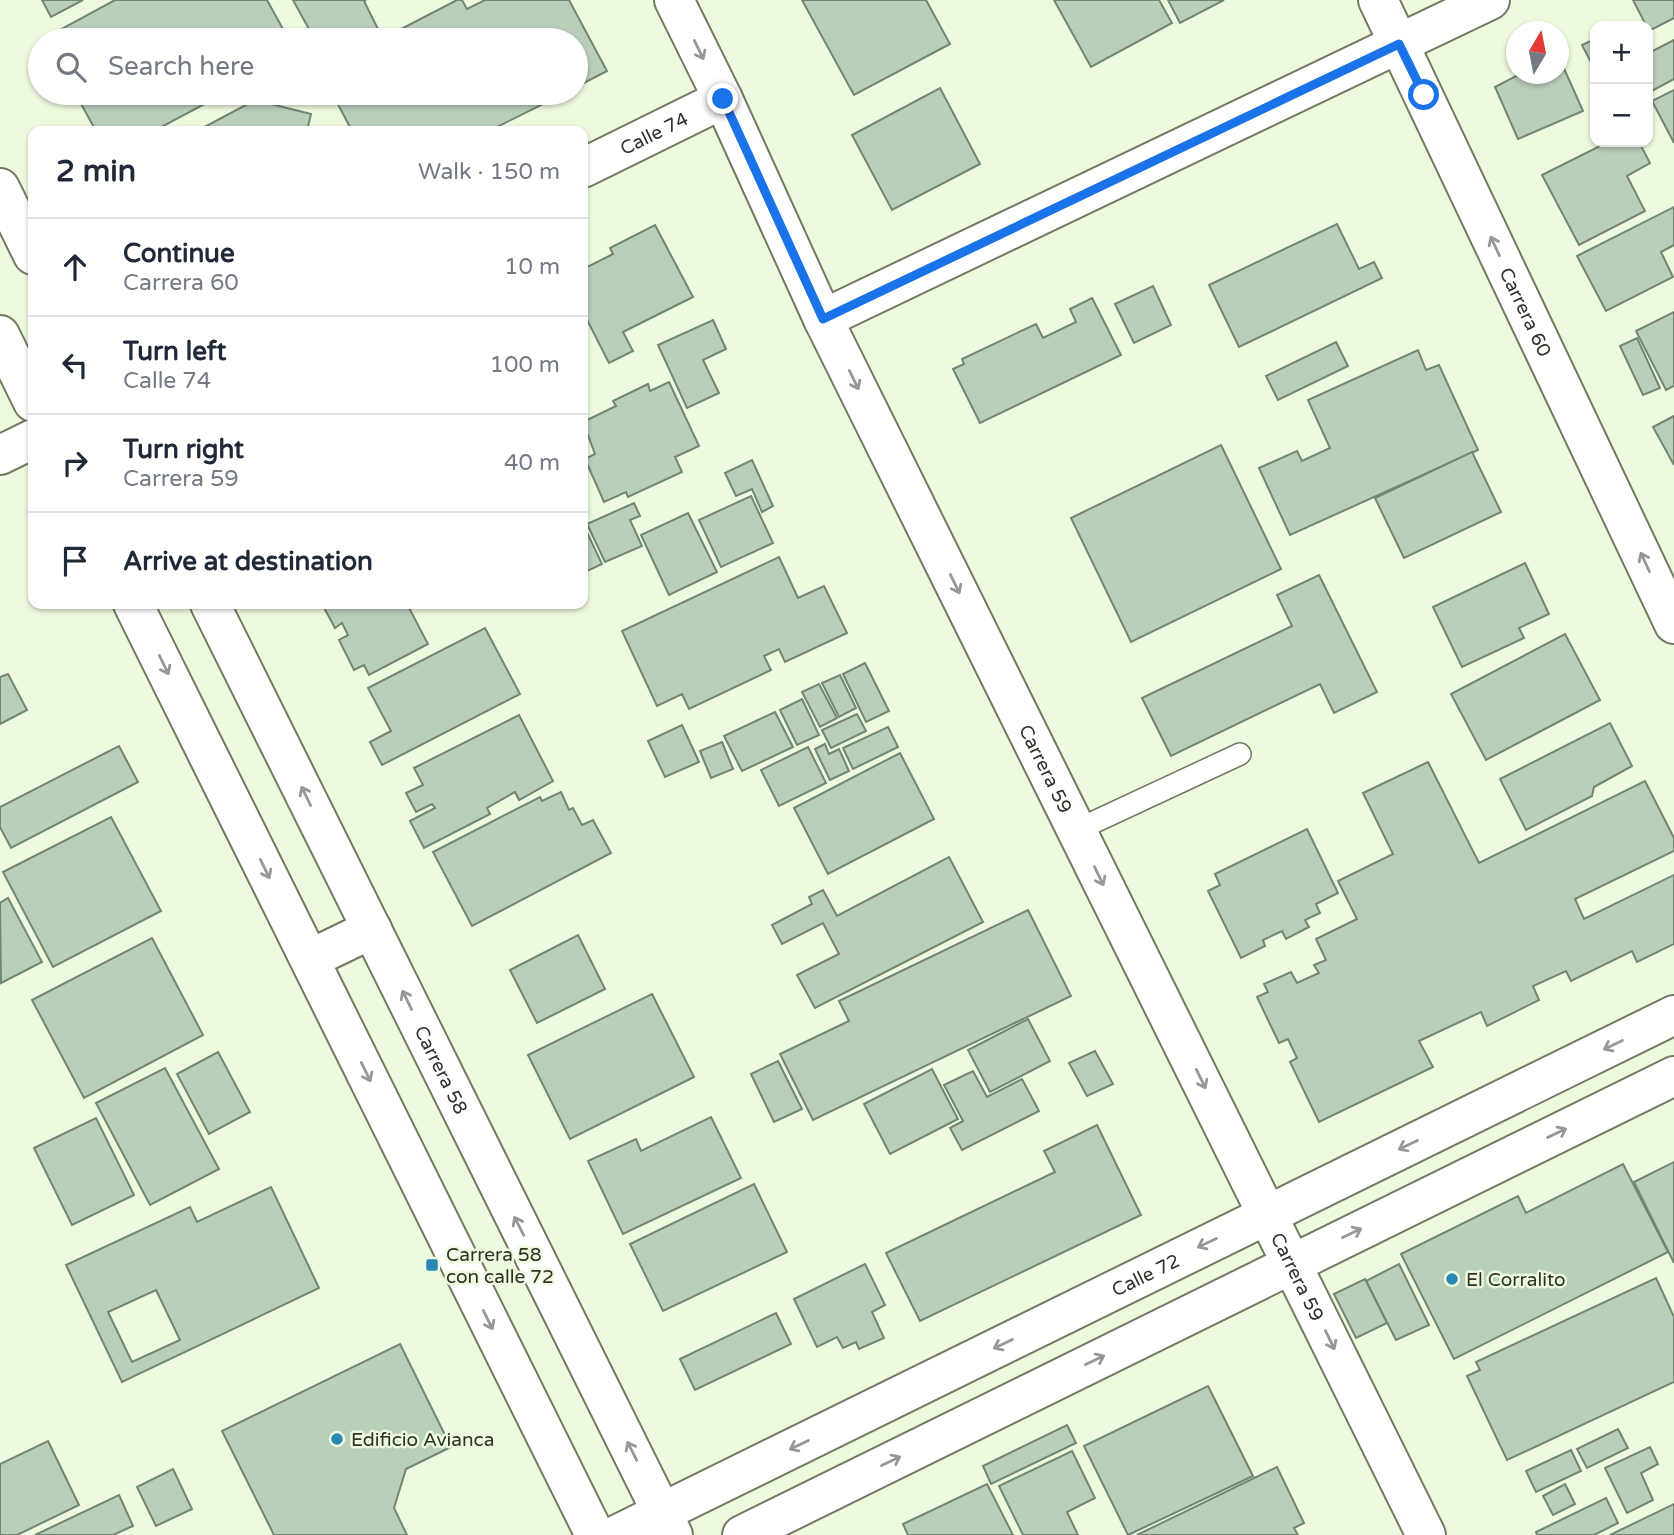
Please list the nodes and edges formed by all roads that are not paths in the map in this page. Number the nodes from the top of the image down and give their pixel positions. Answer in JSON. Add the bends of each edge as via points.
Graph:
{"nodes":[{"id":1,"x":674,"y":0,"type":"edge"},
{"id":2,"x":1378,"y":0,"type":"edge"},
{"id":3,"x":1490,"y":0,"type":"edge"},
{"id":4,"x":1399,"y":44,"type":"junction"},
{"id":5,"x":723,"y":99,"type":"junction"},
{"id":6,"x":588,"y":166,"type":"edge"},
{"id":7,"x":0,"y":188,"type":"edge"},
{"id":8,"x":28,"y":245,"type":"edge"},
{"id":9,"x":823,"y":319,"type":"junction"},
{"id":10,"x":0,"y":335,"type":"edge"},
{"id":11,"x":28,"y":392,"type":"edge"},
{"id":12,"x":28,"y":441,"type":"edge"},
{"id":13,"x":0,"y":455,"type":"edge"},
{"id":14,"x":135,"y":609,"type":"edge"},
{"id":15,"x":212,"y":609,"type":"edge"},
{"id":16,"x":1674,"y":624,"type":"edge"},
{"id":17,"x":1240,"y":754,"type":"dead end"},
{"id":18,"x":1077,"y":830,"type":"junction"},
{"id":19,"x":372,"y":929,"type":"junction"},
{"id":20,"x":310,"y":959,"type":"junction"},
{"id":21,"x":1674,"y":1015,"type":"edge"},
{"id":22,"x":1674,"y":1076,"type":"edge"},
{"id":23,"x":1268,"y":1213,"type":"junction"},
{"id":24,"x":1291,"y":1263,"type":"junction"},
{"id":25,"x":667,"y":1524,"type":"edge"},
{"id":26,"x":595,"y":1535,"type":"edge"},
{"id":27,"x":616,"y":1535,"type":"edge"},
{"id":28,"x":742,"y":1535,"type":"edge"},
{"id":29,"x":1426,"y":1535,"type":"edge"}],
"edges":[{"from":1,"to":5,"type":"street","name":"Carrera 59","one_way":true},
{"from":2,"to":4,"type":"street","name":"Carrera 60"},
{"from":3,"to":4,"type":"street"},
{"from":4,"to":9,"type":"street"},
{"from":16,"to":4,"type":"street","name":"Carrera 60","one_way":true},
{"from":5,"to":6,"type":"street","name":"Calle 74"},
{"from":5,"to":9,"type":"street","name":"Carrera 59"},
{"from":7,"to":8,"type":"street"},
{"from":9,"to":18,"type":"street","name":"Carrera 59","one_way":true},
{"from":10,"to":11,"type":"street"},
{"from":12,"to":13,"type":"street"},
{"from":14,"to":20,"type":"street","one_way":true},
{"from":19,"to":15,"type":"street","name":"Carrera 58","one_way":true},
{"from":17,"to":18,"type":"lane"},
{"from":18,"to":23,"type":"street","name":"Carrera 59","one_way":true},
{"from":19,"to":20,"type":"street"},
{"from":25,"to":19,"type":"street","name":"Carrera 58","one_way":true},
{"from":20,"to":26,"type":"street","one_way":true},
{"from":21,"to":23,"type":"street","name":"Calle 72","one_way":true},
{"from":24,"to":22,"type":"street","one_way":true},
{"from":23,"to":24,"type":"street","name":"Carrera 59"},
{"from":23,"to":25,"type":"street","name":"Calle 72","one_way":true},
{"from":28,"to":24,"type":"street","one_way":true},
{"from":24,"to":29,"type":"street","name":"Carrera 59","one_way":true},
{"from":25,"to":27,"type":"street","name":"Calle 72"}]}
